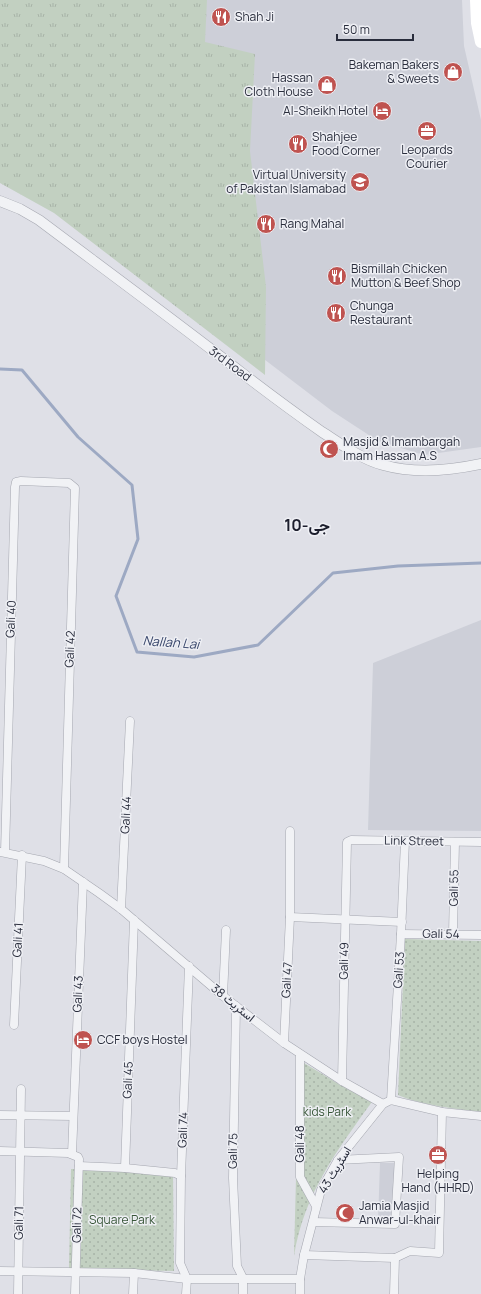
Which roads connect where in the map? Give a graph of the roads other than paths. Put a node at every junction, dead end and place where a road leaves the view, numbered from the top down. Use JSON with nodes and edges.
{"nodes":[{"id":1,"x":476,"y":0,"type":"edge"},
{"id":2,"x":481,"y":42,"type":"edge"},
{"id":3,"x":0,"y":201,"type":"edge"},
{"id":4,"x":481,"y":464,"type":"edge"},
{"id":5,"x":16,"y":482,"type":"joint"},
{"id":6,"x":130,"y":721,"type":"dead end"},
{"id":7,"x":290,"y":830,"type":"dead end"},
{"id":8,"x":405,"y":841,"type":"junction"},
{"id":9,"x":347,"y":842,"type":"joint"},
{"id":10,"x":455,"y":842,"type":"junction"},
{"id":11,"x":481,"y":842,"type":"edge"},
{"id":12,"x":2,"y":852,"type":"edge"},
{"id":13,"x":22,"y":855,"type":"junction"},
{"id":14,"x":64,"y":870,"type":"junction"},
{"id":15,"x":83,"y":882,"type":"junction"},
{"id":16,"x":121,"y":909,"type":"junction"},
{"id":17,"x":290,"y":917,"type":"junction"},
{"id":18,"x":345,"y":919,"type":"junction"},
{"id":19,"x":134,"y":920,"type":"junction"},
{"id":20,"x":402,"y":922,"type":"junction"},
{"id":21,"x":226,"y":930,"type":"dead end"},
{"id":22,"x":402,"y":934,"type":"junction"},
{"id":23,"x":453,"y":934,"type":"junction"},
{"id":24,"x":481,"y":935,"type":"edge"},
{"id":25,"x":189,"y":966,"type":"junction"},
{"id":26,"x":223,"y":996,"type":"junction"},
{"id":27,"x":236,"y":1006,"type":"junction"},
{"id":28,"x":14,"y":1025,"type":"dead end"},
{"id":29,"x":284,"y":1044,"type":"junction"},
{"id":30,"x":300,"y":1055,"type":"junction"},
{"id":31,"x":342,"y":1081,"type":"junction"},
{"id":32,"x":22,"y":1089,"type":"dead end"},
{"id":33,"x":391,"y":1100,"type":"junction"},
{"id":34,"x":383,"y":1104,"type":"junction"},
{"id":35,"x":442,"y":1112,"type":"junction"},
{"id":36,"x":0,"y":1115,"type":"edge"},
{"id":37,"x":21,"y":1116,"type":"junction"},
{"id":38,"x":73,"y":1116,"type":"junction"},
{"id":39,"x":481,"y":1116,"type":"edge"},
{"id":40,"x":0,"y":1151,"type":"edge"},
{"id":41,"x":20,"y":1151,"type":"junction"},
{"id":42,"x":75,"y":1155,"type":"junction"},
{"id":43,"x":338,"y":1160,"type":"junction"},
{"id":44,"x":78,"y":1166,"type":"junction"},
{"id":45,"x":125,"y":1168,"type":"junction"},
{"id":46,"x":181,"y":1176,"type":"junction"},
{"id":47,"x":316,"y":1206,"type":"junction"},
{"id":48,"x":312,"y":1222,"type":"junction"},
{"id":49,"x":304,"y":1255,"type":"junction"},
{"id":50,"x":395,"y":1258,"type":"junction"},
{"id":51,"x":0,"y":1270,"type":"edge"},
{"id":52,"x":19,"y":1272,"type":"junction"},
{"id":53,"x":76,"y":1272,"type":"junction"},
{"id":54,"x":134,"y":1273,"type":"junction"},
{"id":55,"x":243,"y":1278,"type":"junction"},
{"id":56,"x":187,"y":1279,"type":"junction"},
{"id":57,"x":300,"y":1279,"type":"junction"},
{"id":58,"x":18,"y":1294,"type":"edge"},
{"id":59,"x":75,"y":1294,"type":"edge"},
{"id":60,"x":133,"y":1294,"type":"edge"},
{"id":61,"x":186,"y":1294,"type":"edge"},
{"id":62,"x":243,"y":1294,"type":"edge"},
{"id":63,"x":300,"y":1294,"type":"edge"},
{"id":64,"x":394,"y":1294,"type":"edge"}],
"edges":[{"from":1,"to":2,"type":"main road"},
{"from":3,"to":4,"type":"street","name":"3rd Road"},
{"from":5,"to":12,"type":"street","name":"Gali 40"},
{"from":5,"to":14,"type":"street","name":"Gali 42"},
{"from":6,"to":16,"type":"street","name":"Gali 44"},
{"from":7,"to":17,"type":"street","name":"Gali 47"},
{"from":8,"to":9,"type":"street","name":"Link Street"},
{"from":8,"to":10,"type":"street","name":"Link Street"},
{"from":8,"to":20,"type":"street","name":"Gali 53"},
{"from":9,"to":18,"type":"street","name":"Gali 49"},
{"from":10,"to":11,"type":"street","name":"Link Street"},
{"from":10,"to":23,"type":"street","name":"Gali 55"},
{"from":12,"to":13,"type":"street","name":"اسٹریٹ 38"},
{"from":13,"to":14,"type":"street","name":"اسٹریٹ 38"},
{"from":13,"to":28,"type":"street","name":"Gali 41"},
{"from":14,"to":15,"type":"street","name":"اسٹریٹ 38"},
{"from":15,"to":16,"type":"street","name":"اسٹریٹ 38"},
{"from":15,"to":38,"type":"street","name":"Gali 43"},
{"from":16,"to":19,"type":"street","name":"اسٹریٹ 38"},
{"from":17,"to":18,"type":"street"},
{"from":17,"to":29,"type":"street","name":"Gali 47"},
{"from":18,"to":20,"type":"street"},
{"from":18,"to":31,"type":"street","name":"Gali 49"},
{"from":19,"to":25,"type":"street","name":"اسٹریٹ 38"},
{"from":19,"to":45,"type":"street","name":"Gali 45"},
{"from":20,"to":22,"type":"street","name":"Gali 53"},
{"from":21,"to":26,"type":"street"},
{"from":22,"to":23,"type":"street","name":"Gali 54"},
{"from":22,"to":33,"type":"street","name":"Gali 53"},
{"from":23,"to":24,"type":"street","name":"Gali 54"},
{"from":25,"to":26,"type":"street","name":"اسٹریٹ 38"},
{"from":25,"to":46,"type":"street","name":"Gali 74"},
{"from":26,"to":27,"type":"street","name":"اسٹریٹ 38"},
{"from":27,"to":29,"type":"street","name":"اسٹریٹ 38"},
{"from":27,"to":55,"type":"street","name":"Gali 75"},
{"from":29,"to":30,"type":"street","name":"اسٹریٹ 38"},
{"from":30,"to":31,"type":"street","name":"اسٹریٹ 38"},
{"from":30,"to":47,"type":"street","name":"Gali 48"},
{"from":31,"to":34,"type":"street","name":"اسٹریٹ 38"},
{"from":32,"to":37,"type":"street","name":"Gali 71"},
{"from":33,"to":34,"type":"street"},
{"from":33,"to":35,"type":"street"},
{"from":34,"to":43,"type":"street","name":"اسٹریٹ 43"},
{"from":35,"to":39,"type":"street"},
{"from":35,"to":50,"type":"street"},
{"from":36,"to":37,"type":"street"},
{"from":37,"to":38,"type":"street"},
{"from":37,"to":41,"type":"street","name":"Gali 71"},
{"from":38,"to":42,"type":"street","name":"Gali 43"},
{"from":40,"to":41,"type":"street"},
{"from":41,"to":42,"type":"street"},
{"from":41,"to":52,"type":"street","name":"Gali 71"},
{"from":42,"to":44,"type":"street","name":"Gali 72"},
{"from":43,"to":47,"type":"street","name":"اسٹریٹ 43"},
{"from":43,"to":48,"type":"street"},
{"from":44,"to":45,"type":"street"},
{"from":44,"to":53,"type":"street","name":"Gali 72"},
{"from":45,"to":46,"type":"street"},
{"from":46,"to":56,"type":"street","name":"Gali 74"},
{"from":47,"to":48,"type":"street","name":"اسٹریٹ 43"},
{"from":48,"to":49,"type":"street","name":"اسٹریٹ 43"},
{"from":49,"to":50,"type":"street"},
{"from":49,"to":57,"type":"street","name":"اسٹریٹ 43"},
{"from":50,"to":64,"type":"street"},
{"from":51,"to":52,"type":"street"},
{"from":52,"to":53,"type":"street"},
{"from":52,"to":58,"type":"street","name":"Gali 71"},
{"from":53,"to":54,"type":"street"},
{"from":53,"to":59,"type":"street","name":"Gali 72"},
{"from":54,"to":56,"type":"street"},
{"from":54,"to":60,"type":"street"},
{"from":55,"to":56,"type":"street"},
{"from":55,"to":57,"type":"street"},
{"from":55,"to":62,"type":"street","name":"Gali 75"},
{"from":56,"to":61,"type":"street","name":"Gali 74"},
{"from":57,"to":63,"type":"street","name":"اسٹریٹ 43"}]}
